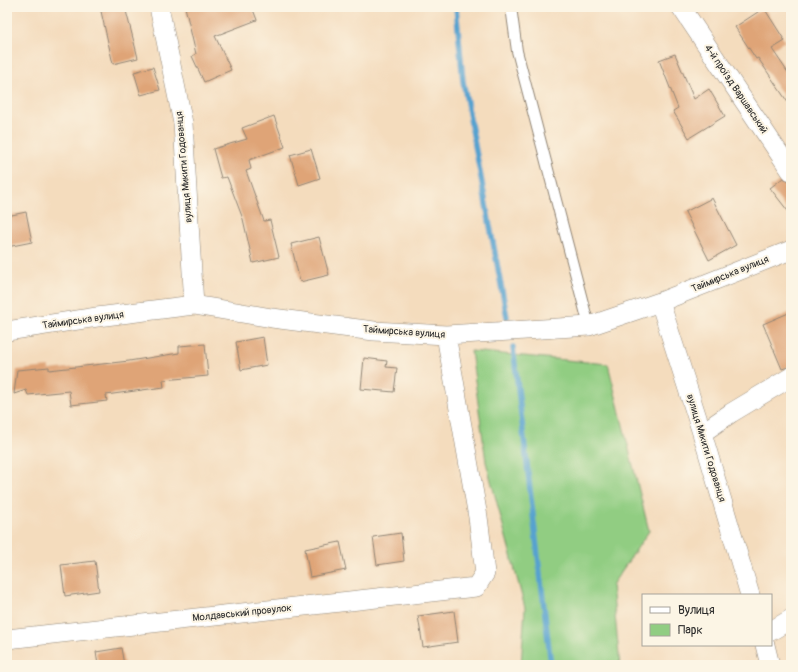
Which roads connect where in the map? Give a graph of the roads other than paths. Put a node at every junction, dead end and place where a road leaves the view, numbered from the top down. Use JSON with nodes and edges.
{"nodes":[{"id":1,"x":159,"y":7,"type":"edge"},
{"id":2,"x":511,"y":7,"type":"edge"},
{"id":3,"x":681,"y":7,"type":"edge"},
{"id":4,"x":791,"y":170,"type":"edge"},
{"id":5,"x":791,"y":250,"type":"edge"},
{"id":6,"x":660,"y":302,"type":"junction"},
{"id":7,"x":194,"y":305,"type":"junction"},
{"id":8,"x":590,"y":326,"type":"junction"},
{"id":9,"x":7,"y":331,"type":"edge"},
{"id":10,"x":446,"y":335,"type":"junction"},
{"id":11,"x":791,"y":377,"type":"edge"},
{"id":12,"x":702,"y":433,"type":"junction"},
{"id":13,"x":750,"y":594,"type":"edge"},
{"id":14,"x":791,"y":619,"type":"edge"},
{"id":15,"x":772,"y":630,"type":"edge"},
{"id":16,"x":7,"y":639,"type":"edge"},
{"id":17,"x":765,"y":646,"type":"edge"},
{"id":18,"x":770,"y":665,"type":"edge"}],
"edges":[{"from":1,"to":7,"type":"street","name":"вулиця Микити Годованця"},
{"from":2,"to":8,"type":"lane"},
{"from":3,"to":4,"type":"street","name":"4-й проїзд Варшавський"},
{"from":5,"to":6,"type":"street","name":"Таймирська вулиця"},
{"from":6,"to":8,"type":"street","name":"Таймирська вулиця"},
{"from":6,"to":12,"type":"street","name":"вулиця Микити Годованця"},
{"from":7,"to":9,"type":"street","name":"Таймирська вулиця"},
{"from":7,"to":10,"type":"street","name":"Таймирська вулиця"},
{"from":8,"to":10,"type":"street","name":"Таймирська вулиця"},
{"from":10,"to":16,"type":"street","name":"Молдавський провулок"},
{"from":11,"to":12,"type":"street"},
{"from":12,"to":13,"type":"street","name":"вулиця Микити Годованця"},
{"from":14,"to":15,"type":"street"},
{"from":17,"to":18,"type":"street"}]}
